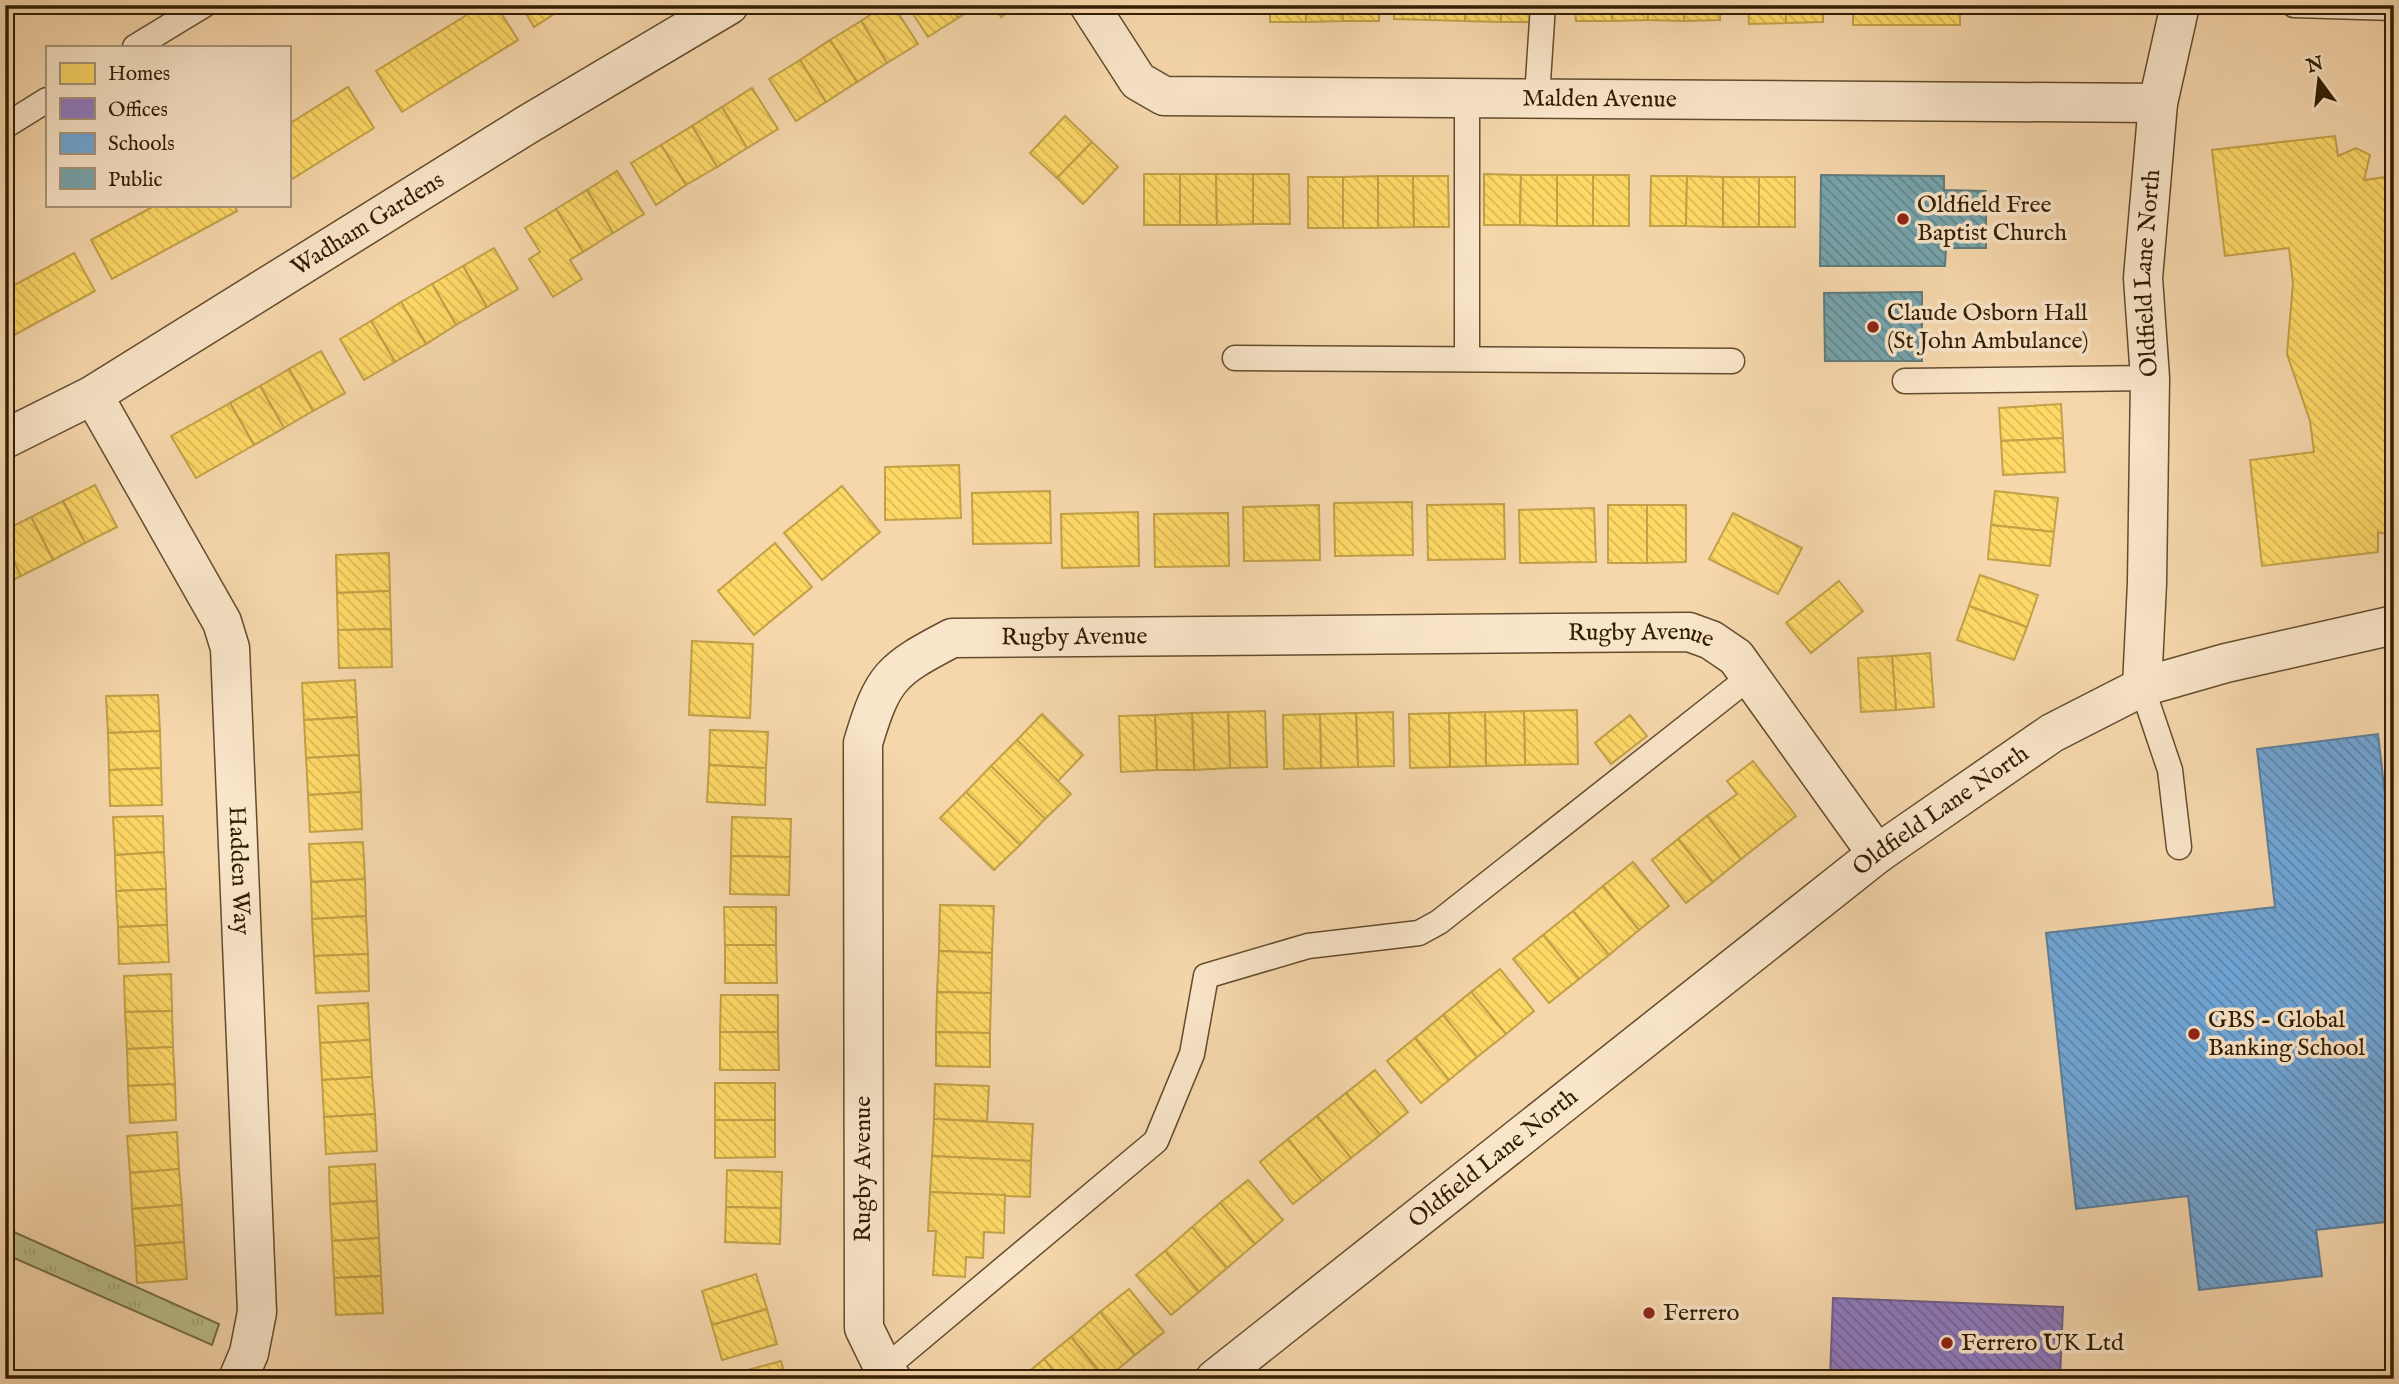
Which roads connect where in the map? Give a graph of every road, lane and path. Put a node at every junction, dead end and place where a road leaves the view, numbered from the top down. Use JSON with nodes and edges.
{"nodes":[{"id":1,"x":204,"y":5,"type":"edge"},
{"id":2,"x":729,"y":5,"type":"edge"},
{"id":3,"x":1089,"y":5,"type":"edge"},
{"id":4,"x":1543,"y":5,"type":"edge"},
{"id":5,"x":2180,"y":5,"type":"edge"},
{"id":6,"x":2294,"y":5,"type":"edge"},
{"id":7,"x":2394,"y":8,"type":"edge"},
{"id":8,"x":137,"y":46,"type":"edge"},
{"id":9,"x":1537,"y":97,"type":"junction"},
{"id":10,"x":1468,"y":99,"type":"junction"},
{"id":11,"x":46,"y":101,"type":"edge"},
{"id":12,"x":2158,"y":103,"type":"junction"},
{"id":13,"x":5,"y":126,"type":"edge"},
{"id":14,"x":1467,"y":357,"type":"junction"},
{"id":15,"x":1235,"y":358,"type":"dead end"},
{"id":16,"x":1732,"y":361,"type":"dead end"},
{"id":17,"x":2150,"y":378,"type":"junction"},
{"id":18,"x":1905,"y":381,"type":"dead end"},
{"id":19,"x":93,"y":395,"type":"junction"},
{"id":20,"x":5,"y":439,"type":"edge"},
{"id":21,"x":2394,"y":625,"type":"edge"},
{"id":22,"x":1751,"y":676,"type":"junction"},
{"id":23,"x":2142,"y":687,"type":"junction"},
{"id":24,"x":2179,"y":847,"type":"dead end"},
{"id":25,"x":1877,"y":854,"type":"junction"},
{"id":26,"x":888,"y":1374,"type":"edge"},
{"id":27,"x":239,"y":1379,"type":"edge"},
{"id":28,"x":1215,"y":1379,"type":"edge"}],
"edges":[{"from":1,"to":8,"type":"lane"},
{"from":2,"to":19,"type":"street","name":"Wadham Gardens"},
{"from":3,"to":10,"type":"street","name":"Malden Avenue"},
{"from":4,"to":9,"type":"lane"},
{"from":5,"to":12,"type":"street","name":"Oldfield Lane North"},
{"from":6,"to":7,"type":"lane"},
{"from":9,"to":10,"type":"street","name":"Malden Avenue"},
{"from":9,"to":12,"type":"street","name":"Malden Avenue"},
{"from":10,"to":14,"type":"lane"},
{"from":11,"to":13,"type":"lane"},
{"from":12,"to":17,"type":"street","name":"Oldfield Lane North"},
{"from":14,"to":15,"type":"lane"},
{"from":14,"to":16,"type":"lane"},
{"from":17,"to":18,"type":"lane"},
{"from":17,"to":23,"type":"street","name":"Oldfield Lane North"},
{"from":19,"to":20,"type":"street","name":"Wadham Gardens"},
{"from":19,"to":27,"type":"street","name":"Hadden Way"},
{"from":21,"to":23,"type":"street"},
{"from":22,"to":25,"type":"street","name":"Rugby Avenue"},
{"from":22,"to":26,"type":"lane"},
{"from":22,"to":26,"type":"street","name":"Rugby Avenue"},
{"from":23,"to":24,"type":"lane"},
{"from":23,"to":25,"type":"street","name":"Oldfield Lane North"},
{"from":25,"to":28,"type":"street","name":"Oldfield Lane North"}]}
